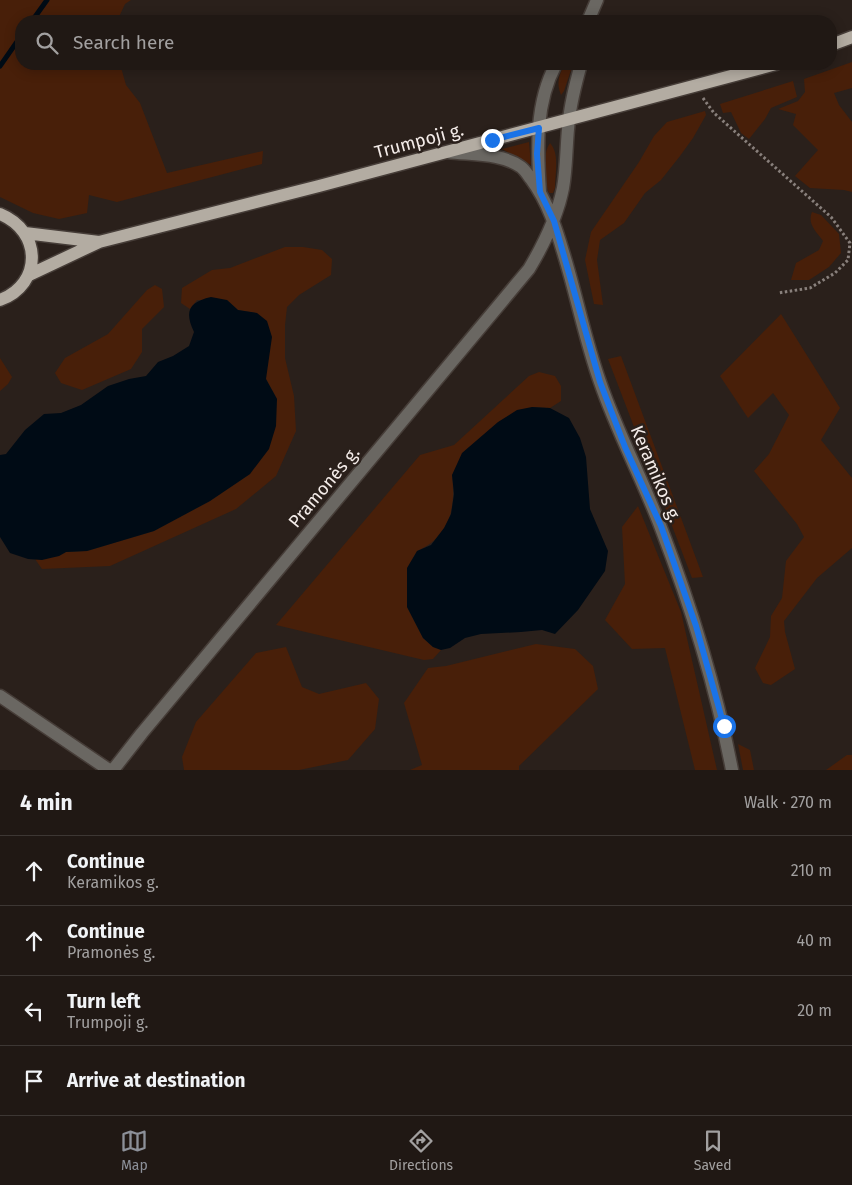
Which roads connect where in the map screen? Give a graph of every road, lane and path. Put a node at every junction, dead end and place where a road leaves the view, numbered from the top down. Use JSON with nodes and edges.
{"nodes":[{"id":1,"x":597,"y":0,"type":"edge"},
{"id":2,"x":591,"y":15,"type":"edge"},
{"id":3,"x":852,"y":37,"type":"edge"},
{"id":4,"x":837,"y":42,"type":"edge"},
{"id":5,"x":552,"y":70,"type":"edge"},
{"id":6,"x":580,"y":70,"type":"edge"},
{"id":7,"x":754,"y":70,"type":"edge"},
{"id":8,"x":694,"y":86,"type":"junction"},
{"id":9,"x":569,"y":120,"type":"junction"},
{"id":10,"x":539,"y":128,"type":"junction"},
{"id":11,"x":446,"y":152,"type":"junction"},
{"id":12,"x":540,"y":192,"type":"junction"},
{"id":13,"x":0,"y":214,"type":"edge"},
{"id":14,"x":554,"y":221,"type":"junction"},
{"id":15,"x":26,"y":233,"type":"junction"},
{"id":16,"x":100,"y":242,"type":"junction"},
{"id":17,"x":851,"y":244,"type":"edge"},
{"id":18,"x":29,"y":275,"type":"junction"},
{"id":19,"x":778,"y":293,"type":"dead end"},
{"id":20,"x":0,"y":300,"type":"edge"},
{"id":21,"x":0,"y":696,"type":"edge"},
{"id":22,"x":109,"y":770,"type":"edge"},
{"id":23,"x":113,"y":770,"type":"edge"},
{"id":24,"x":732,"y":770,"type":"edge"}],
"edges":[{"from":1,"to":2,"type":"street"},
{"from":3,"to":4,"type":"main road"},
{"from":5,"to":10,"type":"street"},
{"from":6,"to":9,"type":"street","name":"Pramonės g."},
{"from":7,"to":8,"type":"main road","name":"Trumpoji g."},
{"from":8,"to":9,"type":"main road","name":"Trumpoji g."},
{"from":8,"to":17,"type":"path"},
{"from":9,"to":10,"type":"main road","name":"Trumpoji g."},
{"from":9,"to":14,"type":"street","name":"Pramonės g."},
{"from":10,"to":11,"type":"main road","name":"Trumpoji g."},
{"from":10,"to":12,"type":"street"},
{"from":11,"to":12,"type":"street"},
{"from":11,"to":16,"type":"main road","name":"Trumpoji g."},
{"from":12,"to":14,"type":"street"},
{"from":13,"to":15,"type":"main road"},
{"from":14,"to":23,"type":"street","name":"Pramonės g."},
{"from":14,"to":24,"type":"street","name":"Keramikos g."},
{"from":15,"to":16,"type":"main road","name":"Trumpoji g."},
{"from":15,"to":18,"type":"main road"},
{"from":16,"to":18,"type":"main road","name":"Trumpoji g."},
{"from":17,"to":19,"type":"path"},
{"from":18,"to":20,"type":"main road"},
{"from":21,"to":22,"type":"street"}]}
